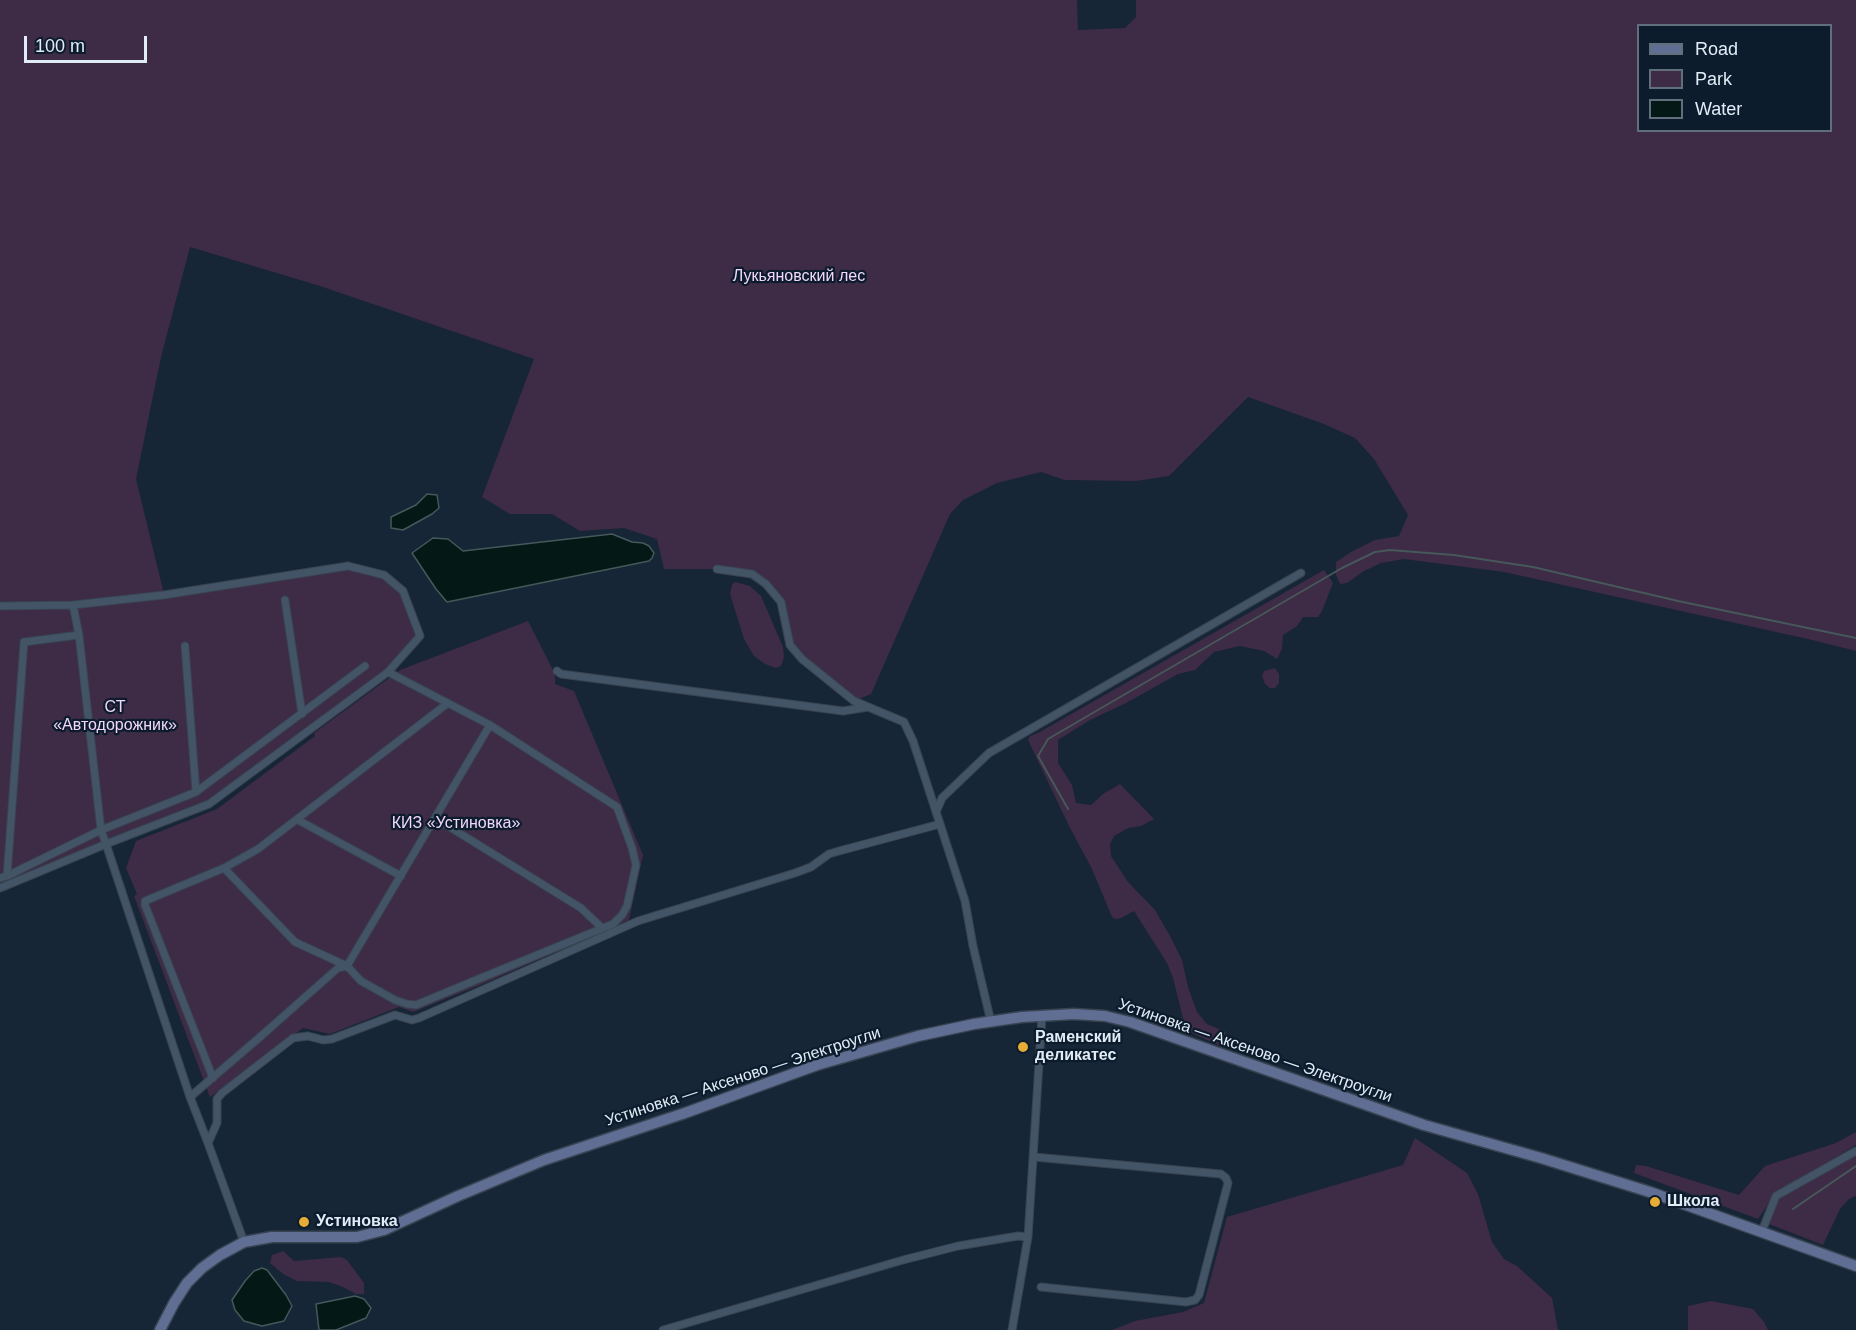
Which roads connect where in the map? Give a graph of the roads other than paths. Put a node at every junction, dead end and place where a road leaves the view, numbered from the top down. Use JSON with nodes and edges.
{"nodes":[{"id":1,"x":717,"y":569,"type":"dead end"},
{"id":2,"x":1300,"y":573,"type":"dead end"},
{"id":3,"x":285,"y":600,"type":"dead end"},
{"id":4,"x":73,"y":605,"type":"junction"},
{"id":5,"x":0,"y":606,"type":"edge"},
{"id":6,"x":79,"y":635,"type":"junction"},
{"id":7,"x":185,"y":646,"type":"dead end"},
{"id":8,"x":365,"y":666,"type":"dead end"},
{"id":9,"x":556,"y":671,"type":"dead end"},
{"id":10,"x":388,"y":672,"type":"junction"},
{"id":11,"x":448,"y":703,"type":"junction"},
{"id":12,"x":868,"y":707,"type":"junction"},
{"id":13,"x":303,"y":714,"type":"junction"},
{"id":14,"x":490,"y":726,"type":"junction"},
{"id":15,"x":196,"y":792,"type":"junction"},
{"id":16,"x":936,"y":812,"type":"junction"},
{"id":17,"x":435,"y":818,"type":"junction"},
{"id":18,"x":298,"y":820,"type":"junction"},
{"id":19,"x":940,"y":824,"type":"junction"},
{"id":20,"x":101,"y":830,"type":"junction"},
{"id":21,"x":106,"y":844,"type":"junction"},
{"id":22,"x":224,"y":868,"type":"junction"},
{"id":23,"x":401,"y":876,"type":"junction"},
{"id":24,"x":4,"y":877,"type":"edge"},
{"id":25,"x":0,"y":888,"type":"edge"},
{"id":26,"x":602,"y":928,"type":"junction"},
{"id":27,"x":347,"y":966,"type":"junction"},
{"id":28,"x":1042,"y":1016,"type":"junction"},
{"id":29,"x":991,"y":1022,"type":"junction"},
{"id":30,"x":213,"y":1078,"type":"junction"},
{"id":31,"x":190,"y":1097,"type":"junction"},
{"id":32,"x":208,"y":1143,"type":"junction"},
{"id":33,"x":1856,"y":1151,"type":"edge"},
{"id":34,"x":1034,"y":1157,"type":"junction"},
{"id":35,"x":1762,"y":1231,"type":"junction"},
{"id":36,"x":1028,"y":1237,"type":"junction"},
{"id":37,"x":244,"y":1242,"type":"junction"},
{"id":38,"x":1856,"y":1266,"type":"edge"},
{"id":39,"x":1041,"y":1287,"type":"dead end"},
{"id":40,"x":160,"y":1330,"type":"edge"},
{"id":41,"x":663,"y":1330,"type":"edge"},
{"id":42,"x":1012,"y":1330,"type":"edge"}],
"edges":[{"from":1,"to":12,"type":"street"},
{"from":2,"to":16,"type":"street"},
{"from":3,"to":13,"type":"street"},
{"from":4,"to":5,"type":"street"},
{"from":4,"to":6,"type":"street"},
{"from":4,"to":10,"type":"street"},
{"from":6,"to":20,"type":"street"},
{"from":6,"to":24,"type":"street"},
{"from":7,"to":15,"type":"street"},
{"from":8,"to":13,"type":"street"},
{"from":9,"to":12,"type":"street"},
{"from":10,"to":11,"type":"street"},
{"from":10,"to":21,"type":"street"},
{"from":11,"to":14,"type":"street"},
{"from":11,"to":18,"type":"street"},
{"from":12,"to":16,"type":"street"},
{"from":13,"to":15,"type":"street"},
{"from":14,"to":17,"type":"street"},
{"from":14,"to":26,"type":"street"},
{"from":15,"to":20,"type":"street"},
{"from":16,"to":19,"type":"street"},
{"from":17,"to":23,"type":"street"},
{"from":17,"to":26,"type":"street"},
{"from":18,"to":22,"type":"street"},
{"from":18,"to":23,"type":"street"},
{"from":19,"to":29,"type":"street"},
{"from":19,"to":32,"type":"street"},
{"from":20,"to":21,"type":"street"},
{"from":20,"to":24,"type":"street"},
{"from":21,"to":25,"type":"street"},
{"from":21,"to":31,"type":"street"},
{"from":22,"to":27,"type":"street"},
{"from":22,"to":30,"type":"street"},
{"from":23,"to":27,"type":"street"},
{"from":26,"to":27,"type":"street"},
{"from":27,"to":30,"type":"street"},
{"from":28,"to":29,"type":"main road","name":"Устиновка — Аксеново — Электроугли"},
{"from":28,"to":34,"type":"street"},
{"from":28,"to":35,"type":"main road","name":"Устиновка — Аксеново — Электроугли"},
{"from":29,"to":37,"type":"main road","name":"Устиновка — Аксеново — Электроугли"},
{"from":30,"to":31,"type":"street"},
{"from":31,"to":32,"type":"street"},
{"from":32,"to":37,"type":"street"},
{"from":33,"to":35,"type":"street"},
{"from":34,"to":36,"type":"street"},
{"from":34,"to":39,"type":"street"},
{"from":35,"to":38,"type":"main road","name":"Устиновка — Аксеново — Электроугли"},
{"from":36,"to":41,"type":"street"},
{"from":36,"to":42,"type":"street"},
{"from":37,"to":40,"type":"main road","name":"Устиновка — Аксеново — Электроугли"}]}
